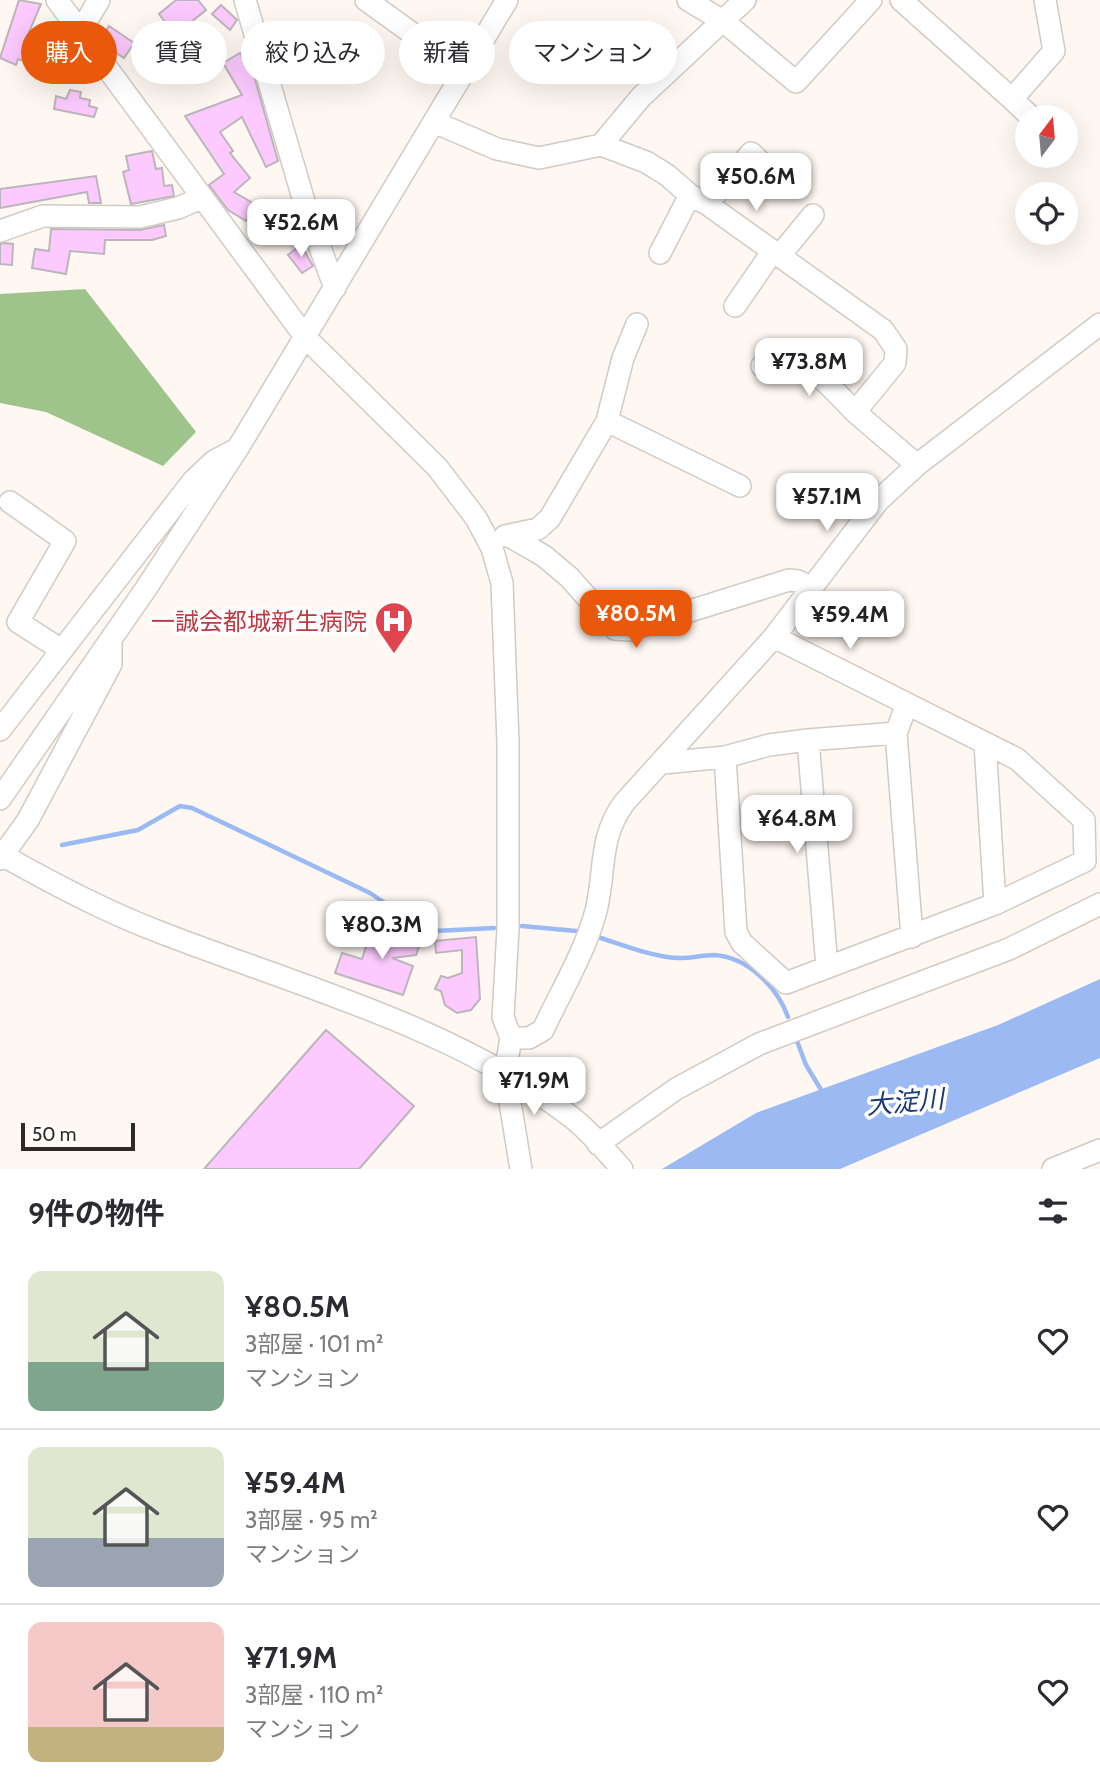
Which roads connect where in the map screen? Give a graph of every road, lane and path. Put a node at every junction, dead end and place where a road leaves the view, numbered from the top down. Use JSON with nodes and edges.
{"nodes":[{"id":1,"x":57,"y":0,"type":"edge"},
{"id":2,"x":99,"y":0,"type":"edge"},
{"id":3,"x":245,"y":0,"type":"edge"},
{"id":4,"x":366,"y":0,"type":"edge"},
{"id":5,"x":507,"y":0,"type":"edge"},
{"id":6,"x":688,"y":0,"type":"edge"},
{"id":7,"x":745,"y":0,"type":"edge"},
{"id":8,"x":871,"y":0,"type":"edge"},
{"id":9,"x":901,"y":0,"type":"edge"},
{"id":10,"x":1045,"y":0,"type":"edge"},
{"id":11,"x":72,"y":21,"type":"edge"},
{"id":12,"x":87,"y":21,"type":"edge"},
{"id":13,"x":494,"y":21,"type":"edge"},
{"id":14,"x":723,"y":21,"type":"junction"},
{"id":15,"x":399,"y":24,"type":"edge"},
{"id":16,"x":117,"y":83,"type":"edge"},
{"id":17,"x":456,"y":84,"type":"edge"},
{"id":18,"x":1012,"y":99,"type":"junction"},
{"id":19,"x":1018,"y":105,"type":"edge"},
{"id":20,"x":434,"y":122,"type":"junction"},
{"id":21,"x":601,"y":145,"type":"junction"},
{"id":22,"x":769,"y":170,"type":"dead end"},
{"id":23,"x":201,"y":198,"type":"junction"},
{"id":24,"x":699,"y":200,"type":"junction"},
{"id":25,"x":813,"y":215,"type":"dead end"},
{"id":26,"x":0,"y":231,"type":"edge"},
{"id":27,"x":660,"y":253,"type":"dead end"},
{"id":28,"x":777,"y":253,"type":"junction"},
{"id":29,"x":335,"y":288,"type":"junction"},
{"id":30,"x":735,"y":306,"type":"dead end"},
{"id":31,"x":637,"y":324,"type":"dead end"},
{"id":32,"x":1100,"y":324,"type":"edge"},
{"id":33,"x":306,"y":338,"type":"junction"},
{"id":34,"x":762,"y":366,"type":"dead end"},
{"id":35,"x":855,"y":412,"type":"junction"},
{"id":36,"x":607,"y":421,"type":"junction"},
{"id":37,"x":238,"y":448,"type":"junction"},
{"id":38,"x":918,"y":465,"type":"junction"},
{"id":39,"x":740,"y":486,"type":"dead end"},
{"id":40,"x":10,"y":502,"type":"dead end"},
{"id":41,"x":485,"y":535,"type":"junction"},
{"id":42,"x":511,"y":537,"type":"junction"},
{"id":43,"x":811,"y":588,"type":"junction"},
{"id":44,"x":774,"y":636,"type":"junction"},
{"id":45,"x":111,"y":639,"type":"junction"},
{"id":46,"x":60,"y":649,"type":"junction"},
{"id":47,"x":907,"y":704,"type":"junction"},
{"id":48,"x":0,"y":730,"type":"edge"},
{"id":49,"x":896,"y":733,"type":"junction"},
{"id":50,"x":808,"y":740,"type":"junction"},
{"id":51,"x":985,"y":743,"type":"junction"},
{"id":52,"x":725,"y":757,"type":"junction"},
{"id":53,"x":663,"y":763,"type":"junction"},
{"id":54,"x":0,"y":799,"type":"edge"},
{"id":55,"x":1,"y":857,"type":"edge"},
{"id":56,"x":995,"y":904,"type":"junction"},
{"id":57,"x":1100,"y":904,"type":"edge"},
{"id":58,"x":912,"y":937,"type":"junction"},
{"id":59,"x":827,"y":967,"type":"junction"},
{"id":60,"x":511,"y":1038,"type":"junction"},
{"id":61,"x":505,"y":1072,"type":"junction"},
{"id":62,"x":602,"y":1148,"type":"junction"},
{"id":63,"x":1100,"y":1150,"type":"edge"},
{"id":64,"x":521,"y":1169,"type":"edge"},
{"id":65,"x":622,"y":1169,"type":"edge"},
{"id":66,"x":1053,"y":1169,"type":"edge"}],
"edges":[{"from":1,"to":11,"type":"street"},
{"from":2,"to":12,"type":"street"},
{"from":3,"to":29,"type":"street"},
{"from":4,"to":15,"type":"street"},
{"from":5,"to":13,"type":"street"},
{"from":6,"to":14,"type":"street"},
{"from":7,"to":14,"type":"street"},
{"from":8,"to":14,"type":"street"},
{"from":9,"to":18,"type":"street"},
{"from":10,"to":18,"type":"street"},
{"from":14,"to":21,"type":"street"},
{"from":16,"to":23,"type":"street"},
{"from":17,"to":20,"type":"street"},
{"from":18,"to":19,"type":"street"},
{"from":20,"to":21,"type":"street"},
{"from":20,"to":29,"type":"street"},
{"from":21,"to":24,"type":"street"},
{"from":22,"to":24,"type":"street"},
{"from":23,"to":26,"type":"street"},
{"from":23,"to":33,"type":"street"},
{"from":24,"to":27,"type":"street"},
{"from":24,"to":28,"type":"street"},
{"from":25,"to":28,"type":"street"},
{"from":28,"to":30,"type":"street"},
{"from":28,"to":35,"type":"street"},
{"from":29,"to":33,"type":"street"},
{"from":31,"to":36,"type":"street"},
{"from":32,"to":38,"type":"street"},
{"from":33,"to":37,"type":"street"},
{"from":33,"to":41,"type":"street"},
{"from":34,"to":35,"type":"street"},
{"from":35,"to":38,"type":"street"},
{"from":36,"to":39,"type":"street"},
{"from":36,"to":42,"type":"street"},
{"from":37,"to":45,"type":"street"},
{"from":37,"to":46,"type":"street"},
{"from":38,"to":43,"type":"street"},
{"from":40,"to":46,"type":"street"},
{"from":41,"to":42,"type":"street"},
{"from":41,"to":60,"type":"street"},
{"from":42,"to":43,"type":"street"},
{"from":43,"to":44,"type":"street"},
{"from":44,"to":47,"type":"street"},
{"from":44,"to":53,"type":"street"},
{"from":45,"to":54,"type":"street"},
{"from":45,"to":55,"type":"street"},
{"from":46,"to":48,"type":"street"},
{"from":47,"to":49,"type":"street"},
{"from":47,"to":51,"type":"street"},
{"from":49,"to":50,"type":"street"},
{"from":49,"to":58,"type":"street"},
{"from":50,"to":52,"type":"street"},
{"from":50,"to":59,"type":"street"},
{"from":51,"to":56,"type":"street"},
{"from":51,"to":56,"type":"street"},
{"from":52,"to":53,"type":"street"},
{"from":52,"to":59,"type":"street"},
{"from":53,"to":60,"type":"street"},
{"from":55,"to":61,"type":"street"},
{"from":56,"to":58,"type":"street"},
{"from":57,"to":62,"type":"street"},
{"from":58,"to":59,"type":"street"},
{"from":60,"to":61,"type":"street"},
{"from":61,"to":62,"type":"street"},
{"from":61,"to":64,"type":"street"},
{"from":62,"to":65,"type":"street"},
{"from":63,"to":66,"type":"street"}]}
